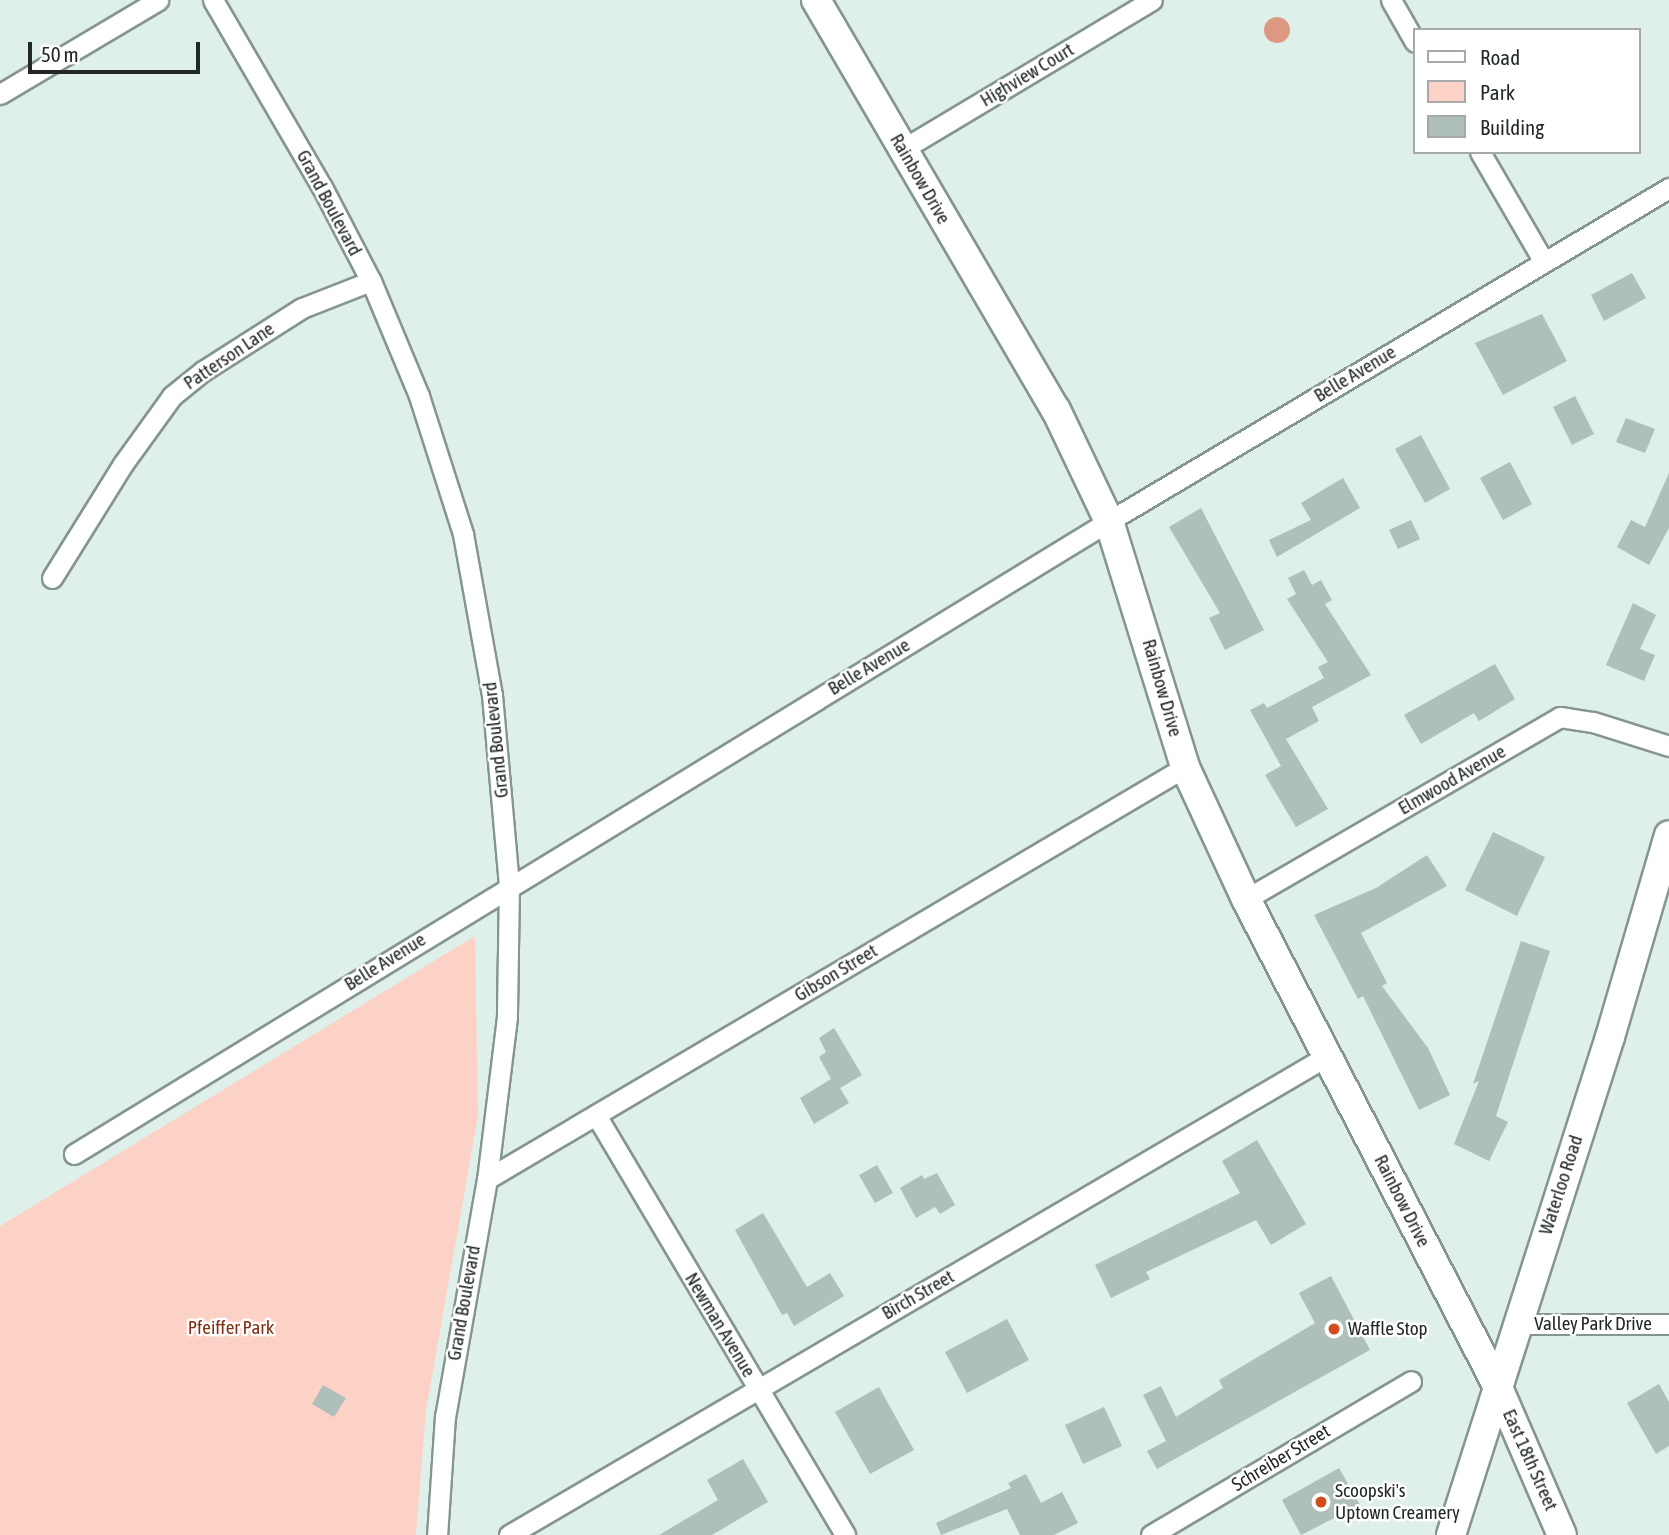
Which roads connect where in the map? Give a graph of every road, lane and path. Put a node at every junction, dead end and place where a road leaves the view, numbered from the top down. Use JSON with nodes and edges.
{"nodes":[{"id":1,"x":158,"y":0,"type":"edge"},
{"id":2,"x":213,"y":0,"type":"edge"},
{"id":3,"x":816,"y":0,"type":"edge"},
{"id":4,"x":1152,"y":0,"type":"edge"},
{"id":5,"x":1391,"y":0,"type":"edge"},
{"id":6,"x":1414,"y":40,"type":"edge"},
{"id":7,"x":0,"y":94,"type":"edge"},
{"id":8,"x":903,"y":149,"type":"junction"},
{"id":9,"x":1481,"y":154,"type":"edge"},
{"id":10,"x":1669,"y":188,"type":"edge"},
{"id":11,"x":1544,"y":262,"type":"junction"},
{"id":12,"x":371,"y":281,"type":"junction"},
{"id":13,"x":1109,"y":521,"type":"junction"},
{"id":14,"x":52,"y":578,"type":"dead end"},
{"id":15,"x":1669,"y":746,"type":"edge"},
{"id":16,"x":1185,"y":767,"type":"junction"},
{"id":17,"x":1669,"y":835,"type":"edge"},
{"id":18,"x":509,"y":885,"type":"junction"},
{"id":19,"x":1246,"y":899,"type":"junction"},
{"id":20,"x":1327,"y":1056,"type":"junction"},
{"id":21,"x":596,"y":1115,"type":"junction"},
{"id":22,"x":74,"y":1154,"type":"dead end"},
{"id":23,"x":487,"y":1179,"type":"junction"},
{"id":24,"x":1516,"y":1324,"type":"junction"},
{"id":25,"x":1669,"y":1324,"type":"edge"},
{"id":26,"x":1411,"y":1381,"type":"dead end"},
{"id":27,"x":1497,"y":1385,"type":"junction"},
{"id":28,"x":758,"y":1389,"type":"junction"},
{"id":29,"x":437,"y":1535,"type":"edge"},
{"id":30,"x":509,"y":1535,"type":"edge"},
{"id":31,"x":845,"y":1535,"type":"edge"},
{"id":32,"x":1151,"y":1535,"type":"edge"},
{"id":33,"x":1451,"y":1535,"type":"edge"},
{"id":34,"x":1562,"y":1535,"type":"edge"}],
"edges":[{"from":1,"to":7,"type":"street"},
{"from":2,"to":12,"type":"street","name":"Grand Boulevard"},
{"from":3,"to":8,"type":"main road","name":"Rainbow Drive"},
{"from":4,"to":8,"type":"street","name":"Highview Court"},
{"from":5,"to":6,"type":"street"},
{"from":8,"to":13,"type":"main road","name":"Rainbow Drive"},
{"from":9,"to":11,"type":"street"},
{"from":10,"to":11,"type":"street","name":"Belle Avenue"},
{"from":11,"to":13,"type":"street","name":"Belle Avenue"},
{"from":12,"to":14,"type":"street","name":"Patterson Lane"},
{"from":12,"to":18,"type":"street","name":"Grand Boulevard"},
{"from":13,"to":16,"type":"main road","name":"Rainbow Drive"},
{"from":13,"to":18,"type":"street","name":"Belle Avenue"},
{"from":15,"to":19,"type":"street","name":"Elmwood Avenue"},
{"from":16,"to":19,"type":"main road","name":"Rainbow Drive"},
{"from":16,"to":21,"type":"street","name":"Gibson Street"},
{"from":17,"to":24,"type":"main road","name":"Waterloo Road"},
{"from":18,"to":22,"type":"street","name":"Belle Avenue"},
{"from":18,"to":23,"type":"street","name":"Grand Boulevard"},
{"from":19,"to":20,"type":"main road","name":"Rainbow Drive"},
{"from":20,"to":27,"type":"main road","name":"Rainbow Drive"},
{"from":20,"to":28,"type":"street","name":"Birch Street"},
{"from":21,"to":23,"type":"street","name":"Gibson Street"},
{"from":21,"to":28,"type":"street","name":"Newman Avenue"},
{"from":23,"to":29,"type":"street","name":"Grand Boulevard"},
{"from":24,"to":25,"type":"street","name":"Valley Park Drive"},
{"from":24,"to":27,"type":"main road","name":"Waterloo Road"},
{"from":26,"to":32,"type":"street","name":"Schreiber Street"},
{"from":27,"to":33,"type":"main road","name":"Waterloo Road"},
{"from":27,"to":34,"type":"main road","name":"East 18th Street"},
{"from":28,"to":30,"type":"street","name":"Birch Street"},
{"from":28,"to":31,"type":"street","name":"Newman Avenue"}]}
